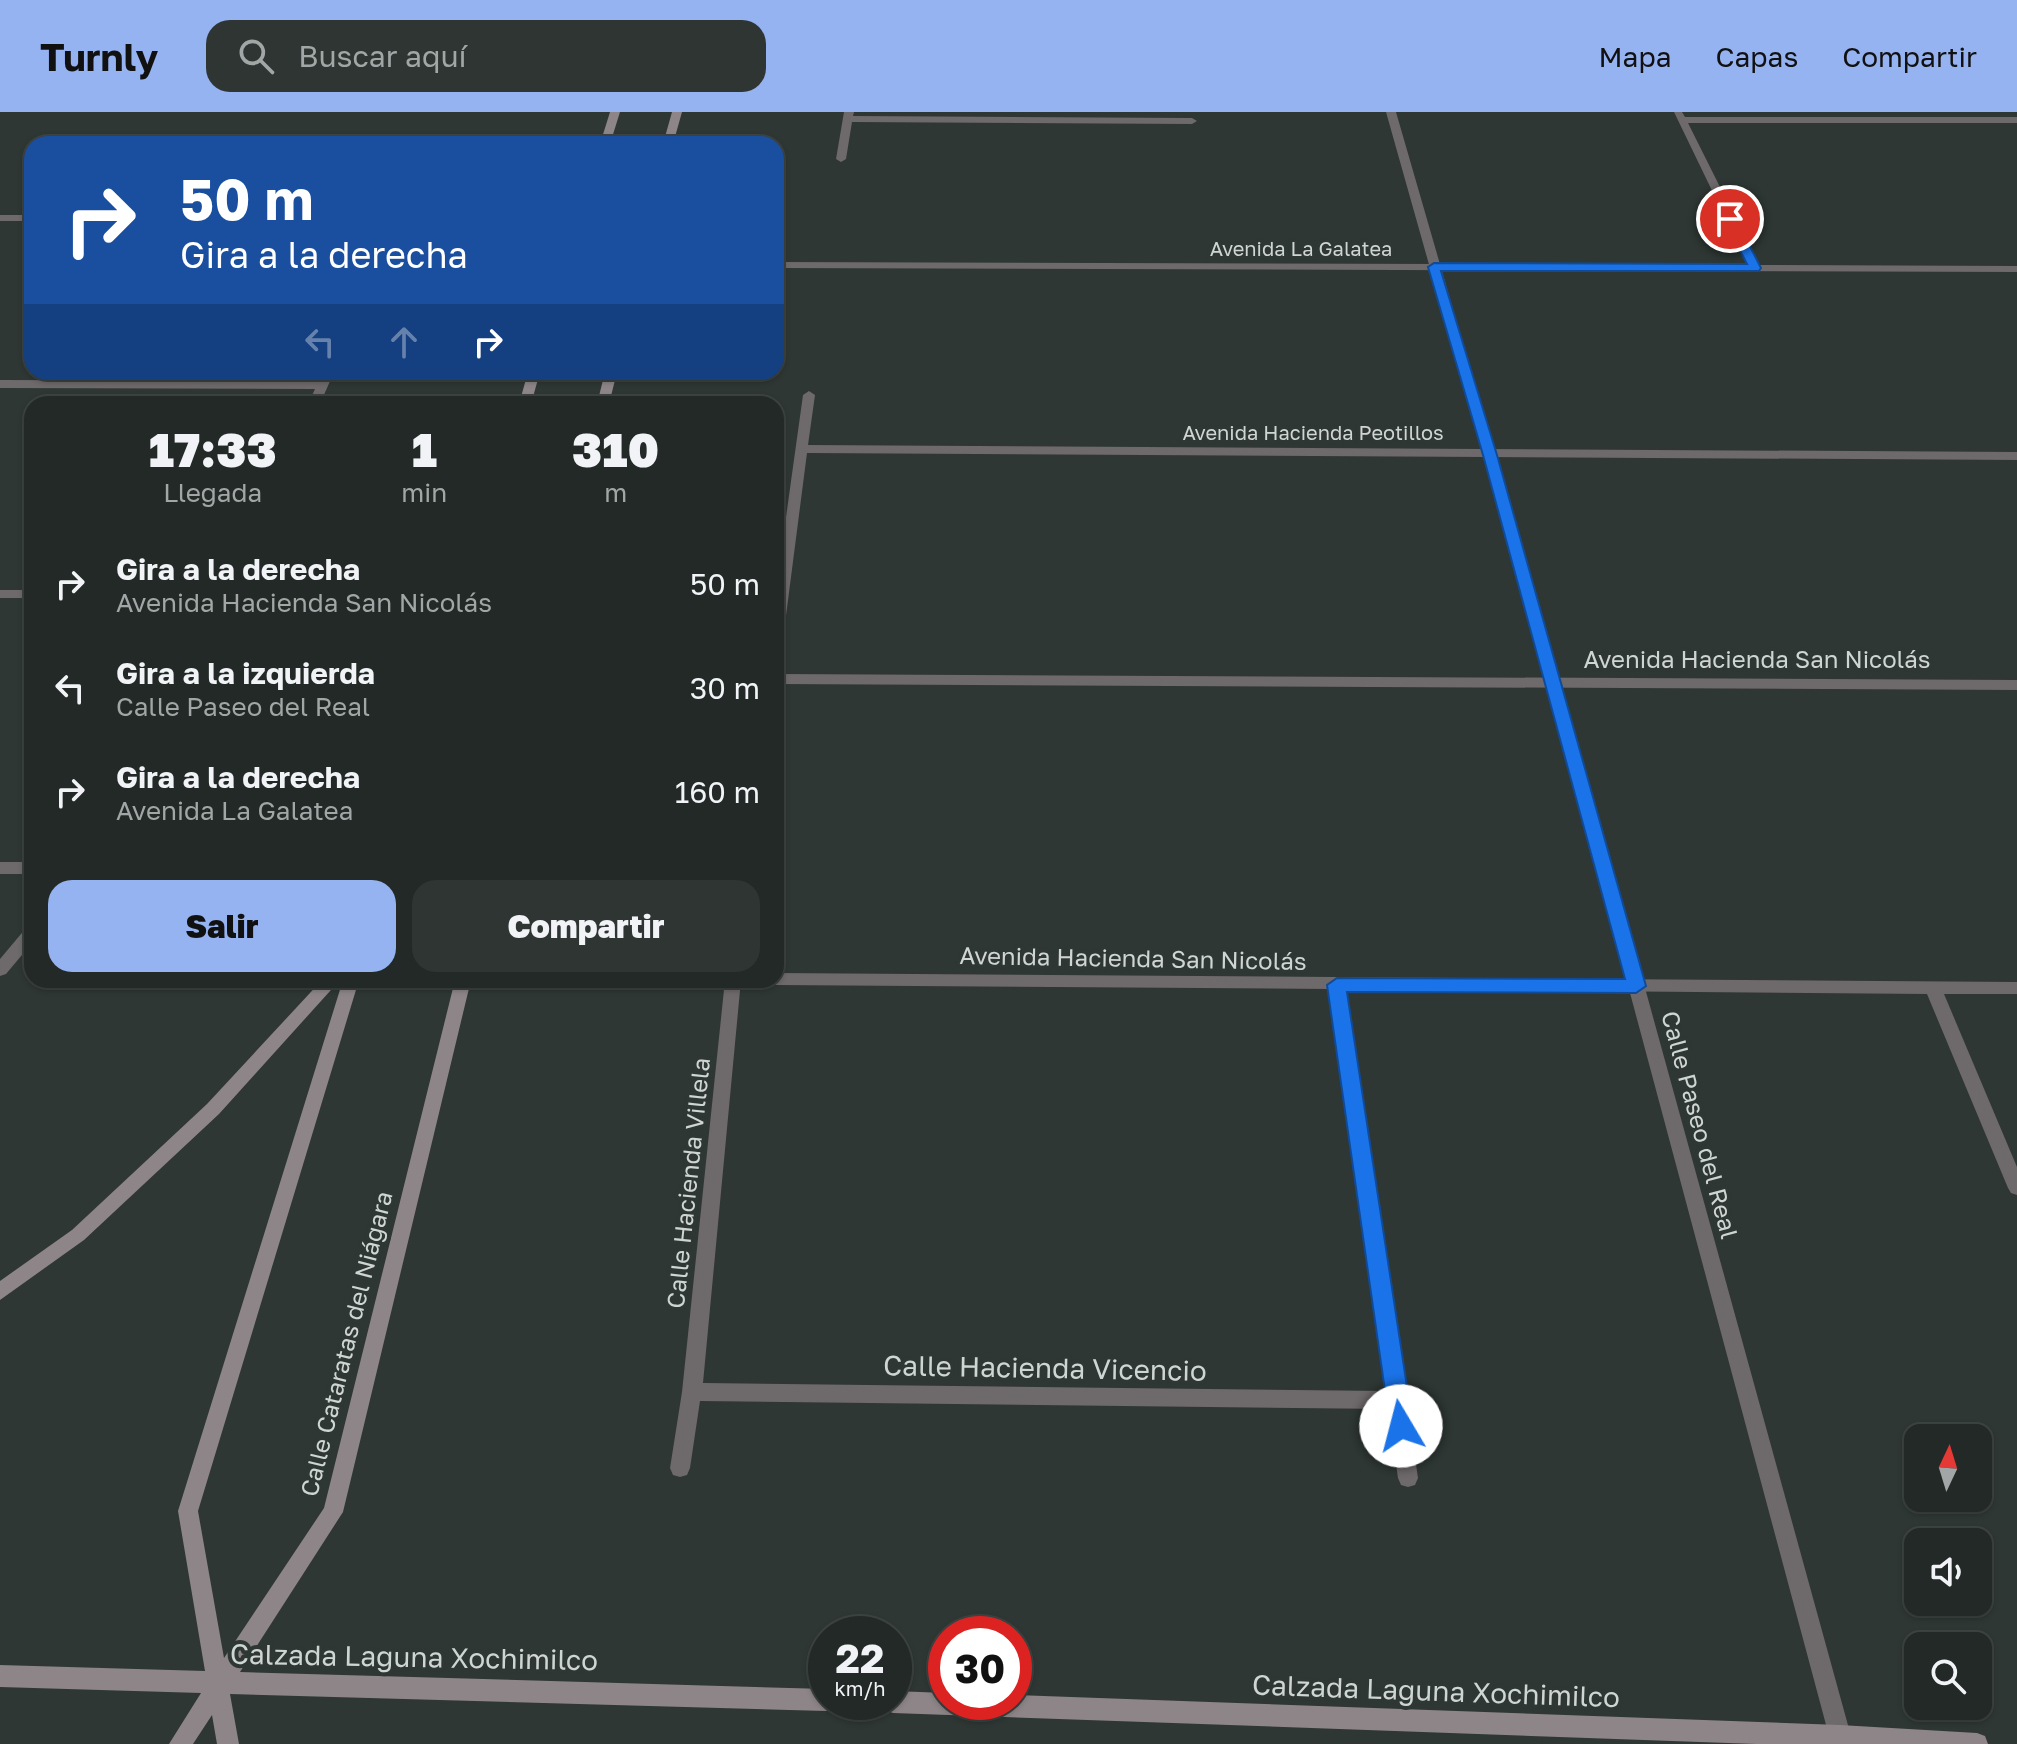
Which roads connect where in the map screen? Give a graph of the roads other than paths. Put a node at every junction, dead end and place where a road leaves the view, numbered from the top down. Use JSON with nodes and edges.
{"nodes":[{"id":1,"x":615,"y":112,"type":"edge"},
{"id":2,"x":677,"y":112,"type":"edge"},
{"id":3,"x":1391,"y":112,"type":"edge"},
{"id":4,"x":848,"y":116,"type":"edge"},
{"id":5,"x":1103,"y":116,"type":"edge"},
{"id":6,"x":1679,"y":116,"type":"edge"},
{"id":7,"x":2017,"y":120,"type":"edge"},
{"id":8,"x":1192,"y":121,"type":"dead end"},
{"id":9,"x":608,"y":136,"type":"edge"},
{"id":10,"x":670,"y":136,"type":"edge"},
{"id":11,"x":841,"y":159,"type":"dead end"},
{"id":12,"x":0,"y":218,"type":"edge"},
{"id":13,"x":24,"y":218,"type":"edge"},
{"id":14,"x":784,"y":265,"type":"edge"},
{"id":15,"x":1434,"y":267,"type":"junction"},
{"id":16,"x":1755,"y":268,"type":"junction"},
{"id":17,"x":2017,"y":269,"type":"edge"},
{"id":18,"x":324,"y":380,"type":"edge"},
{"id":19,"x":0,"y":384,"type":"edge"},
{"id":20,"x":322,"y":385,"type":"junction"},
{"id":21,"x":809,"y":395,"type":"dead end"},
{"id":22,"x":317,"y":396,"type":"edge"},
{"id":23,"x":801,"y":449,"type":"junction"},
{"id":24,"x":1490,"y":455,"type":"junction"},
{"id":25,"x":2017,"y":456,"type":"edge"},
{"id":26,"x":784,"y":578,"type":"edge"},
{"id":27,"x":0,"y":594,"type":"edge"},
{"id":28,"x":24,"y":594,"type":"edge"},
{"id":29,"x":784,"y":679,"type":"edge"},
{"id":30,"x":1554,"y":683,"type":"junction"},
{"id":31,"x":2017,"y":685,"type":"edge"},
{"id":32,"x":0,"y":868,"type":"edge"},
{"id":33,"x":24,"y":868,"type":"edge"},
{"id":34,"x":24,"y":942,"type":"edge"},
{"id":35,"x":0,"y":970,"type":"edge"},
{"id":36,"x":784,"y":979,"type":"edge"},
{"id":37,"x":1337,"y":985,"type":"junction"},
{"id":38,"x":1636,"y":986,"type":"junction"},
{"id":39,"x":325,"y":988,"type":"edge"},
{"id":40,"x":349,"y":988,"type":"edge"},
{"id":41,"x":461,"y":988,"type":"edge"},
{"id":42,"x":732,"y":988,"type":"edge"},
{"id":43,"x":1933,"y":988,"type":"junction"},
{"id":44,"x":2017,"y":988,"type":"edge"},
{"id":45,"x":2017,"y":1188,"type":"edge"},
{"id":46,"x":0,"y":1292,"type":"edge"},
{"id":47,"x":692,"y":1392,"type":"junction"},
{"id":48,"x":1398,"y":1400,"type":"junction"},
{"id":49,"x":680,"y":1468,"type":"dead end"},
{"id":50,"x":1408,"y":1478,"type":"dead end"},
{"id":51,"x":0,"y":1676,"type":"edge"},
{"id":52,"x":220,"y":1683,"type":"junction"},
{"id":53,"x":808,"y":1699,"type":"edge"},
{"id":54,"x":912,"y":1703,"type":"edge"},
{"id":55,"x":1840,"y":1736,"type":"junction"},
{"id":56,"x":180,"y":1744,"type":"edge"},
{"id":57,"x":228,"y":1744,"type":"edge"},
{"id":58,"x":1977,"y":1744,"type":"edge"}],
"edges":[{"from":1,"to":9,"type":"main road"},
{"from":2,"to":10,"type":"main road"},
{"from":3,"to":15,"type":"street","name":"Calle Paseo del Real"},
{"from":4,"to":5,"type":"street"},
{"from":4,"to":11,"type":"street"},
{"from":5,"to":8,"type":"street"},
{"from":6,"to":7,"type":"street"},
{"from":6,"to":16,"type":"street"},
{"from":12,"to":13,"type":"street"},
{"from":14,"to":15,"type":"street","name":"Avenida La Galatea"},
{"from":15,"to":16,"type":"street","name":"Avenida La Galatea"},
{"from":15,"to":24,"type":"street","name":"Calle Paseo del Real"},
{"from":16,"to":17,"type":"street","name":"Avenida La Galatea"},
{"from":18,"to":20,"type":"street"},
{"from":19,"to":20,"type":"street"},
{"from":20,"to":22,"type":"street"},
{"from":21,"to":23,"type":"street"},
{"from":23,"to":24,"type":"street","name":"Avenida Hacienda Peotillos"},
{"from":23,"to":26,"type":"street"},
{"from":24,"to":25,"type":"street","name":"Avenida Hacienda Peotillos"},
{"from":24,"to":30,"type":"street","name":"Calle Paseo del Real"},
{"from":27,"to":28,"type":"street"},
{"from":29,"to":30,"type":"street","name":"Avenida Hacienda San Nicolás"},
{"from":30,"to":31,"type":"street","name":"Avenida Hacienda San Nicolás"},
{"from":30,"to":38,"type":"street","name":"Calle Paseo del Real"},
{"from":32,"to":33,"type":"street"},
{"from":34,"to":35,"type":"street"},
{"from":36,"to":37,"type":"street","name":"Avenida Hacienda San Nicolás"},
{"from":37,"to":38,"type":"street","name":"Avenida Hacienda San Nicolás"},
{"from":37,"to":48,"type":"street"},
{"from":38,"to":43,"type":"street","name":"Avenida Hacienda San Nicolás"},
{"from":38,"to":55,"type":"street","name":"Calle Paseo del Real"},
{"from":39,"to":46,"type":"main road"},
{"from":40,"to":52,"type":"main road"},
{"from":41,"to":52,"type":"main road","name":"Calle Cataratas del Niágara"},
{"from":42,"to":47,"type":"street","name":"Calle Hacienda Villela"},
{"from":43,"to":44,"type":"street","name":"Avenida Hacienda San Nicolás"},
{"from":43,"to":45,"type":"street"},
{"from":47,"to":48,"type":"street","name":"Calle Hacienda Vicencio"},
{"from":47,"to":49,"type":"street","name":"Calle Hacienda Villela"},
{"from":48,"to":50,"type":"street"},
{"from":51,"to":52,"type":"main road","name":"Calzada Laguna Xochimilco"},
{"from":52,"to":53,"type":"main road","name":"Calzada Laguna Xochimilco"},
{"from":52,"to":56,"type":"main road","name":"Calle Cataratas del Niágara"},
{"from":52,"to":57,"type":"main road"},
{"from":54,"to":55,"type":"main road","name":"Calzada Laguna Xochimilco"},
{"from":55,"to":58,"type":"main road","name":"Calzada Laguna Xochimilco"}]}
